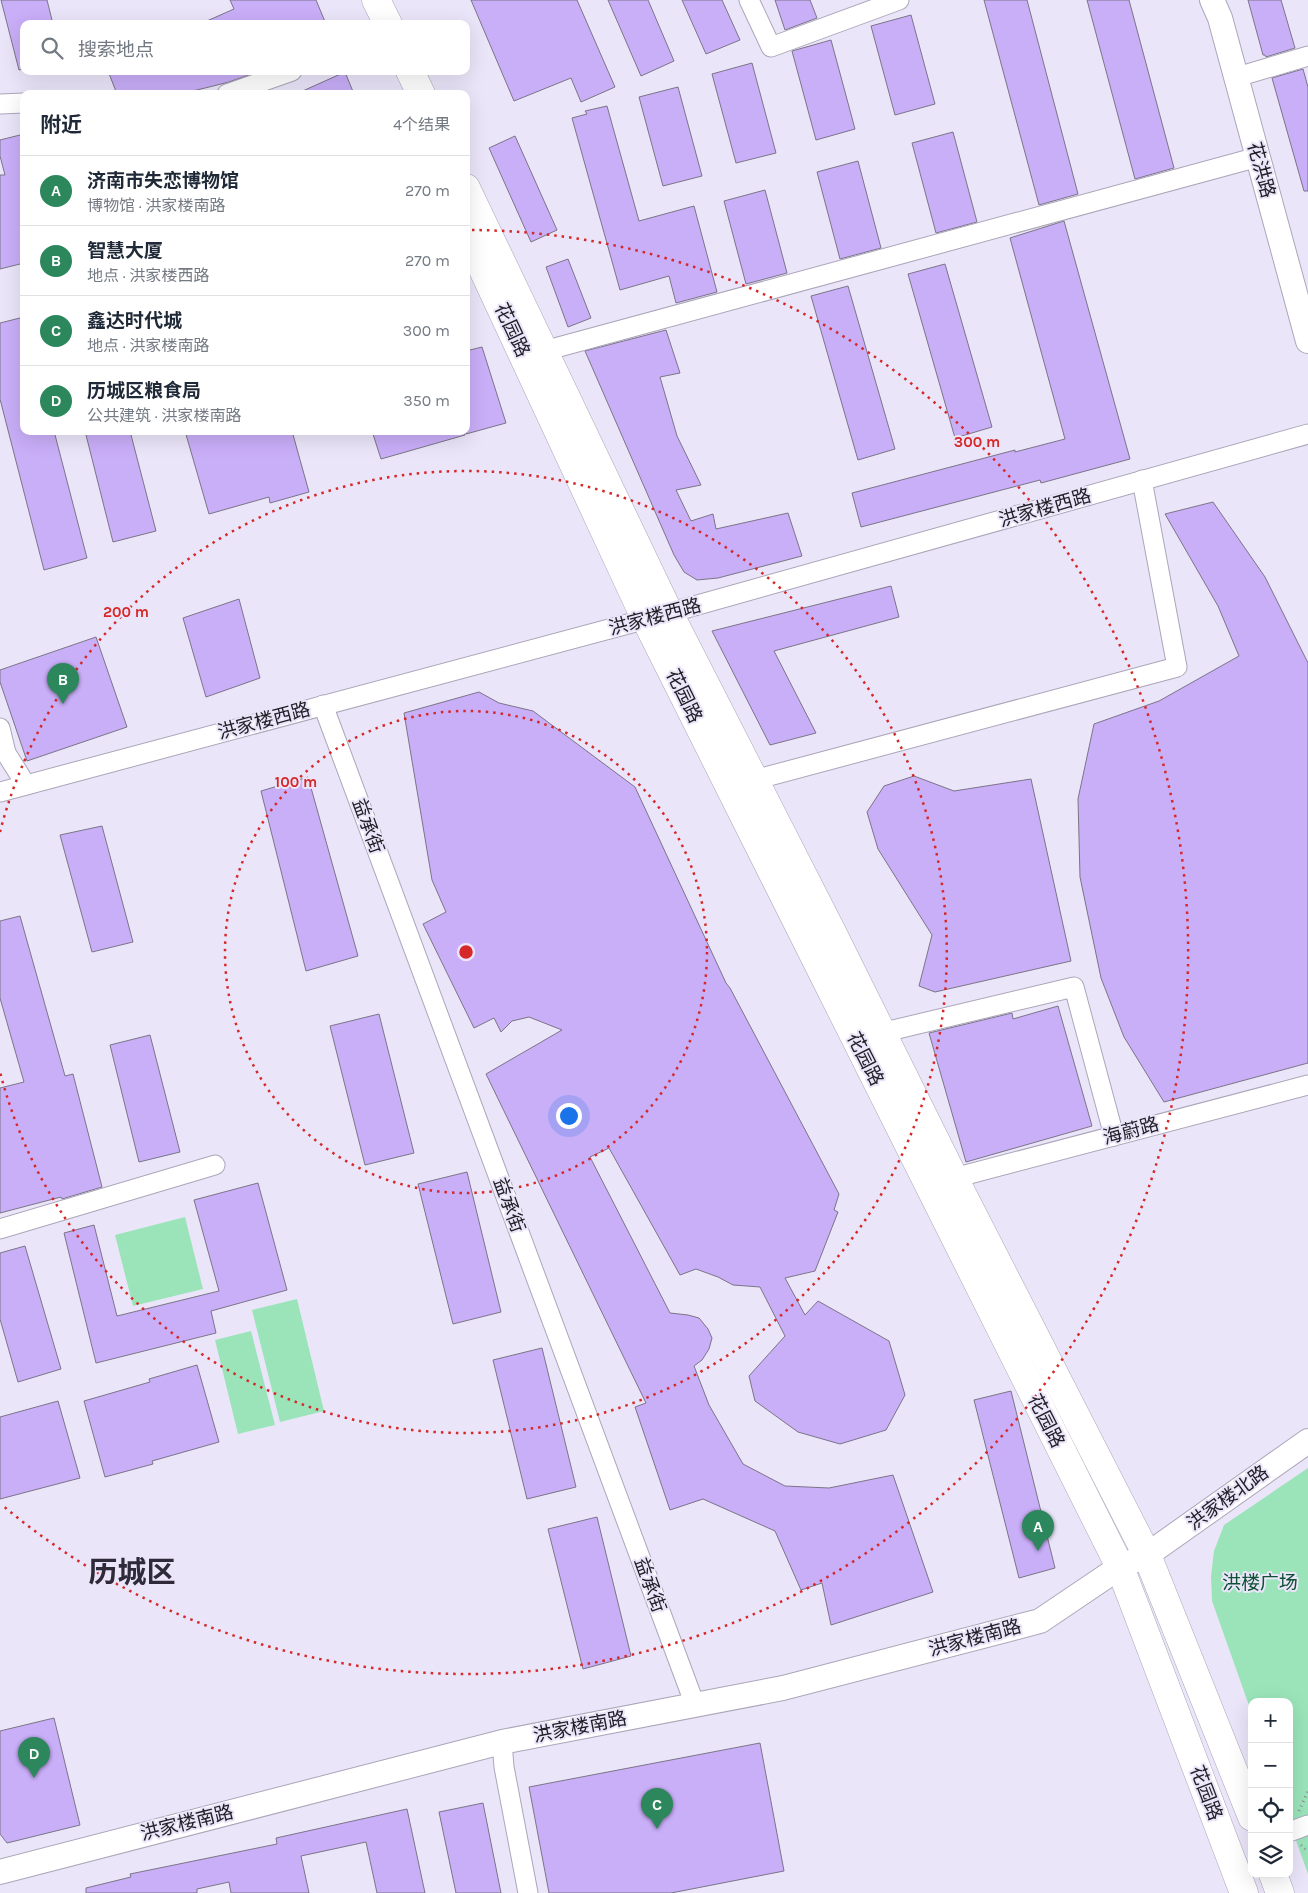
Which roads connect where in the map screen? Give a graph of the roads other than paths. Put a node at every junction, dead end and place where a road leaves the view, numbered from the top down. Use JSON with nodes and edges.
{"nodes":[{"id":1,"x":358,"y":0,"type":"edge"},
{"id":2,"x":376,"y":0,"type":"edge"},
{"id":3,"x":750,"y":0,"type":"edge"},
{"id":4,"x":899,"y":0,"type":"edge"},
{"id":5,"x":1212,"y":0,"type":"edge"},
{"id":6,"x":367,"y":20,"type":"edge"},
{"id":7,"x":386,"y":20,"type":"edge"},
{"id":8,"x":1308,"y":56,"type":"edge"},
{"id":9,"x":281,"y":75,"type":"edge"},
{"id":10,"x":393,"y":75,"type":"edge"},
{"id":11,"x":412,"y":75,"type":"edge"},
{"id":12,"x":1236,"y":78,"type":"junction"},
{"id":13,"x":238,"y":90,"type":"edge"},
{"id":14,"x":399,"y":90,"type":"edge"},
{"id":15,"x":419,"y":90,"type":"edge"},
{"id":16,"x":20,"y":103,"type":"edge"},
{"id":17,"x":0,"y":104,"type":"edge"},
{"id":18,"x":1258,"y":157,"type":"junction"},
{"id":19,"x":470,"y":198,"type":"edge"},
{"id":20,"x":470,"y":240,"type":"edge"},
{"id":21,"x":1308,"y":341,"type":"edge"},
{"id":22,"x":534,"y":354,"type":"junction"},
{"id":23,"x":1308,"y":434,"type":"edge"},
{"id":24,"x":1142,"y":480,"type":"junction"},
{"id":25,"x":658,"y":616,"type":"junction"},
{"id":26,"x":323,"y":705,"type":"junction"},
{"id":27,"x":0,"y":728,"type":"edge"},
{"id":28,"x":754,"y":780,"type":"junction"},
{"id":29,"x":26,"y":785,"type":"junction"},
{"id":30,"x":0,"y":792,"type":"edge"},
{"id":31,"x":881,"y":1033,"type":"junction"},
{"id":32,"x":855,"y":1039,"type":"junction"},
{"id":33,"x":1308,"y":1085,"type":"edge"},
{"id":34,"x":1114,"y":1136,"type":"junction"},
{"id":35,"x":215,"y":1166,"type":"dead end"},
{"id":36,"x":954,"y":1178,"type":"junction"},
{"id":37,"x":0,"y":1229,"type":"edge"},
{"id":38,"x":1308,"y":1440,"type":"edge"},
{"id":39,"x":1147,"y":1555,"type":"junction"},
{"id":40,"x":1120,"y":1567,"type":"junction"},
{"id":41,"x":695,"y":1705,"type":"junction"},
{"id":42,"x":502,"y":1742,"type":"junction"},
{"id":43,"x":1248,"y":1808,"type":"edge"},
{"id":44,"x":1308,"y":1825,"type":"edge"},
{"id":45,"x":1293,"y":1831,"type":"edge"},
{"id":46,"x":0,"y":1872,"type":"edge"},
{"id":47,"x":1274,"y":1878,"type":"edge"},
{"id":48,"x":528,"y":1893,"type":"edge"},
{"id":49,"x":1244,"y":1893,"type":"edge"},
{"id":50,"x":1280,"y":1893,"type":"edge"}],
"edges":[{"from":1,"to":6,"type":"main road"},
{"from":2,"to":7,"type":"main road"},
{"from":3,"to":4,"type":"street"},
{"from":5,"to":12,"type":"street","name":"花洪路"},
{"from":8,"to":12,"type":"street"},
{"from":9,"to":13,"type":"street"},
{"from":10,"to":14,"type":"main road"},
{"from":11,"to":15,"type":"main road"},
{"from":12,"to":18,"type":"street","name":"花洪路"},
{"from":16,"to":17,"type":"street"},
{"from":18,"to":21,"type":"street","name":"花洪路"},
{"from":18,"to":22,"type":"street"},
{"from":19,"to":22,"type":"main road","name":"花园路"},
{"from":20,"to":22,"type":"main road","name":"花园路"},
{"from":22,"to":25,"type":"main road","name":"花园路"},
{"from":23,"to":24,"type":"street","name":"洪家楼西路"},
{"from":24,"to":25,"type":"street","name":"洪家楼西路"},
{"from":24,"to":28,"type":"street"},
{"from":25,"to":26,"type":"street","name":"洪家楼西路"},
{"from":25,"to":28,"type":"main road","name":"花园路"},
{"from":25,"to":32,"type":"main road","name":"花园路"},
{"from":26,"to":29,"type":"street","name":"洪家楼西路"},
{"from":26,"to":41,"type":"street","name":"益承街"},
{"from":27,"to":29,"type":"street"},
{"from":28,"to":31,"type":"main road","name":"花园路"},
{"from":29,"to":30,"type":"street","name":"洪家楼西路"},
{"from":31,"to":32,"type":"street"},
{"from":31,"to":34,"type":"street"},
{"from":31,"to":36,"type":"main road","name":"花园路"},
{"from":32,"to":40,"type":"main road","name":"花园路"},
{"from":33,"to":34,"type":"street","name":"海蔚路"},
{"from":34,"to":36,"type":"street","name":"海蔚路"},
{"from":35,"to":37,"type":"street"},
{"from":36,"to":39,"type":"main road","name":"花园路"},
{"from":38,"to":39,"type":"street","name":"洪家楼北路"},
{"from":39,"to":40,"type":"street","name":"洪家楼南路"},
{"from":39,"to":43,"type":"main road","name":"花园路"},
{"from":40,"to":41,"type":"street","name":"洪家楼南路"},
{"from":40,"to":49,"type":"main road","name":"花园路"},
{"from":41,"to":42,"type":"street","name":"洪家楼南路"},
{"from":42,"to":46,"type":"street","name":"洪家楼南路"},
{"from":42,"to":48,"type":"street"},
{"from":44,"to":45,"type":"street"},
{"from":47,"to":50,"type":"main road"}]}
